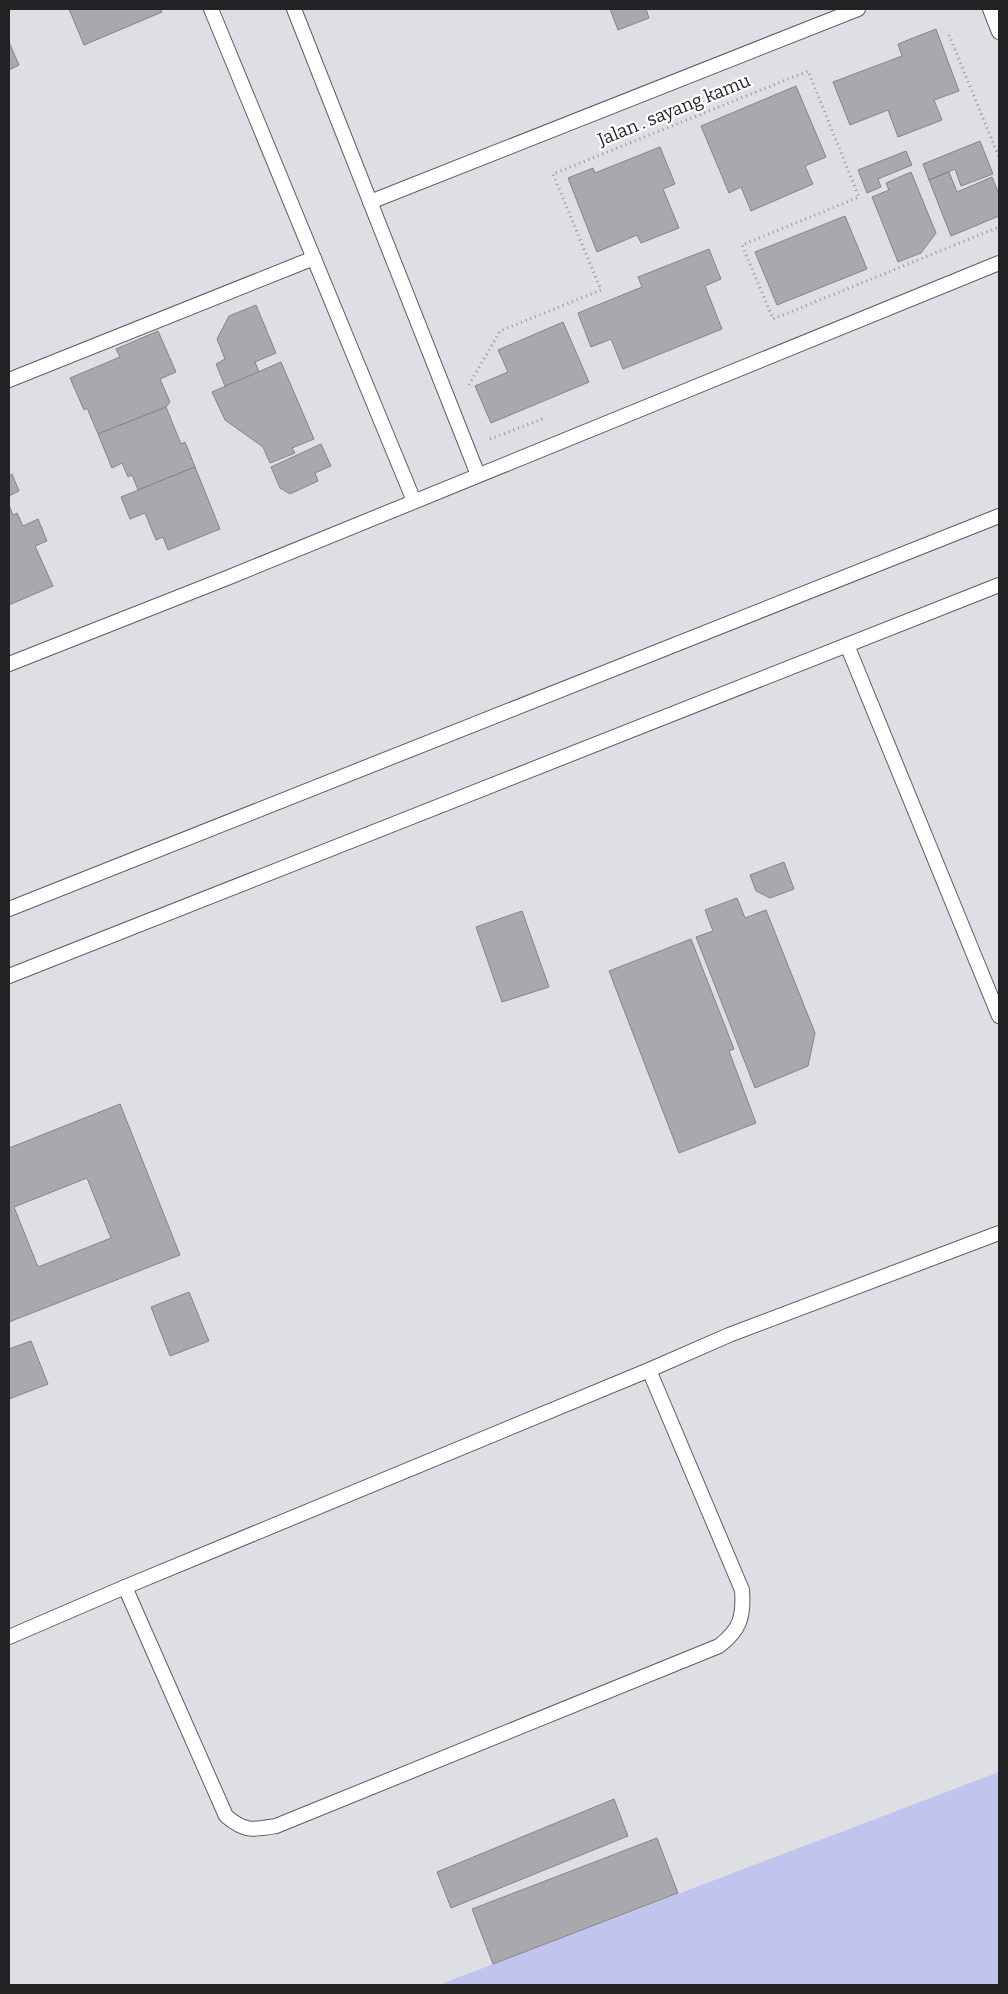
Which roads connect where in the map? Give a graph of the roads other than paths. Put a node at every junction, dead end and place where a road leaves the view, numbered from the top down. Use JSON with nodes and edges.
{"nodes":[{"id":1,"x":211,"y":9,"type":"edge"},
{"id":2,"x":294,"y":9,"type":"edge"},
{"id":3,"x":858,"y":9,"type":"edge"},
{"id":4,"x":990,"y":9,"type":"edge"},
{"id":5,"x":999,"y":32,"type":"edge"},
{"id":6,"x":370,"y":202,"type":"junction"},
{"id":7,"x":314,"y":258,"type":"junction"},
{"id":8,"x":999,"y":263,"type":"edge"},
{"id":9,"x":9,"y":380,"type":"edge"},
{"id":10,"x":478,"y":475,"type":"junction"},
{"id":11,"x":414,"y":501,"type":"junction"},
{"id":12,"x":999,"y":516,"type":"edge"},
{"id":13,"x":999,"y":585,"type":"edge"},
{"id":14,"x":847,"y":645,"type":"junction"},
{"id":15,"x":9,"y":664,"type":"edge"},
{"id":16,"x":9,"y":909,"type":"edge"},
{"id":17,"x":9,"y":976,"type":"edge"},
{"id":18,"x":999,"y":1016,"type":"edge"},
{"id":19,"x":999,"y":1233,"type":"edge"},
{"id":20,"x":650,"y":1370,"type":"junction"},
{"id":21,"x":125,"y":1587,"type":"junction"},
{"id":22,"x":9,"y":1638,"type":"edge"}],
"edges":[{"from":1,"to":7,"type":"lane"},
{"from":2,"to":6,"type":"lane"},
{"from":3,"to":6,"type":"lane"},
{"from":4,"to":5,"type":"lane"},
{"from":6,"to":10,"type":"lane"},
{"from":7,"to":9,"type":"lane"},
{"from":7,"to":11,"type":"lane"},
{"from":8,"to":10,"type":"lane"},
{"from":10,"to":11,"type":"lane"},
{"from":11,"to":15,"type":"lane"},
{"from":12,"to":16,"type":"lane"},
{"from":13,"to":14,"type":"lane"},
{"from":14,"to":17,"type":"lane"},
{"from":14,"to":18,"type":"lane"},
{"from":19,"to":20,"type":"lane"},
{"from":20,"to":21,"type":"lane"},
{"from":20,"to":21,"type":"lane"},
{"from":21,"to":22,"type":"lane"}]}
